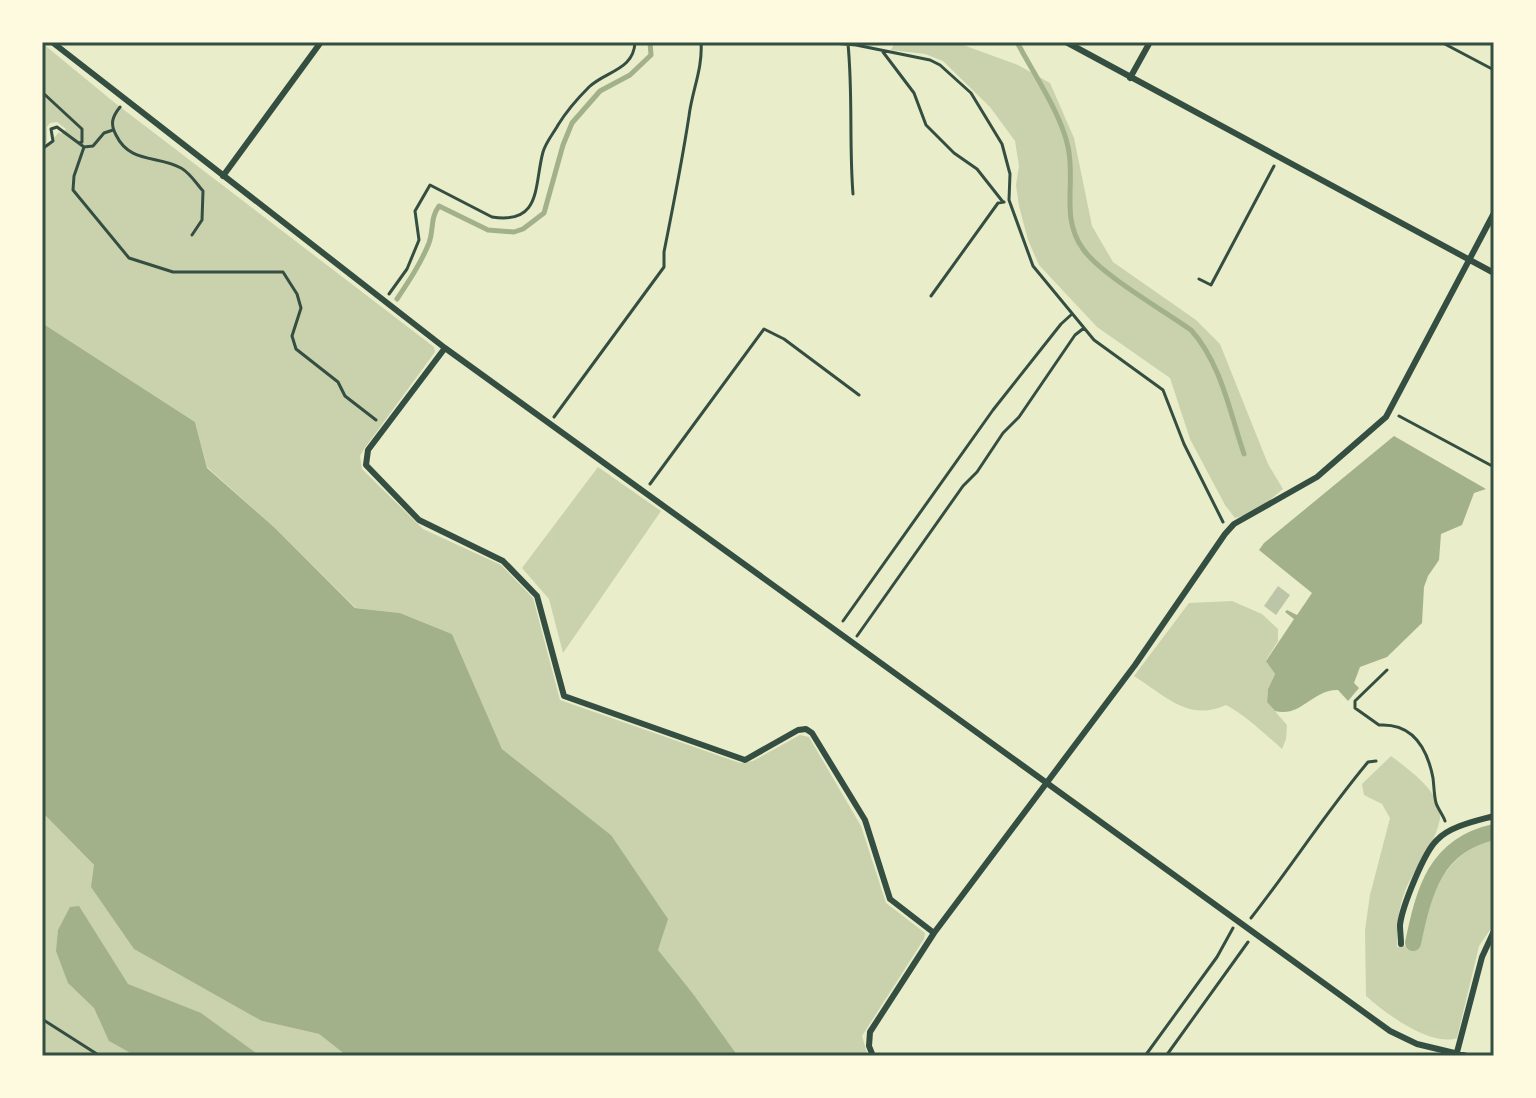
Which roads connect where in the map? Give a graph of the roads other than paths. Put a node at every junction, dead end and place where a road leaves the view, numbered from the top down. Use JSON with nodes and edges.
{"nodes":[{"id":1,"x":52,"y":42,"type":"edge"},
{"id":2,"x":321,"y":42,"type":"edge"},
{"id":3,"x":1066,"y":42,"type":"edge"},
{"id":4,"x":1150,"y":42,"type":"edge"},
{"id":5,"x":1130,"y":78,"type":"junction"},
{"id":6,"x":223,"y":176,"type":"junction"},
{"id":7,"x":1494,"y":213,"type":"edge"},
{"id":8,"x":1469,"y":259,"type":"junction"},
{"id":9,"x":1494,"y":273,"type":"edge"},
{"id":10,"x":445,"y":348,"type":"junction"},
{"id":11,"x":1045,"y":782,"type":"junction"},
{"id":12,"x":1494,"y":816,"type":"edge"},
{"id":13,"x":1494,"y":931,"type":"edge"},
{"id":14,"x":934,"y":933,"type":"junction"},
{"id":15,"x":1401,"y":944,"type":"dead end"},
{"id":16,"x":1457,"y":1055,"type":"edge"},
{"id":17,"x":873,"y":1056,"type":"edge"},
{"id":18,"x":1467,"y":1056,"type":"edge"}],
"edges":[{"from":1,"to":6,"type":"street"},
{"from":2,"to":6,"type":"street"},
{"from":3,"to":5,"type":"street"},
{"from":4,"to":5,"type":"street"},
{"from":5,"to":8,"type":"street"},
{"from":6,"to":10,"type":"street"},
{"from":7,"to":8,"type":"street"},
{"from":8,"to":9,"type":"street"},
{"from":8,"to":11,"type":"street"},
{"from":10,"to":11,"type":"street"},
{"from":10,"to":14,"type":"street"},
{"from":11,"to":14,"type":"street"},
{"from":11,"to":16,"type":"street"},
{"from":12,"to":15,"type":"street"},
{"from":13,"to":16,"type":"street"},
{"from":14,"to":17,"type":"street"},
{"from":16,"to":18,"type":"street"}]}
